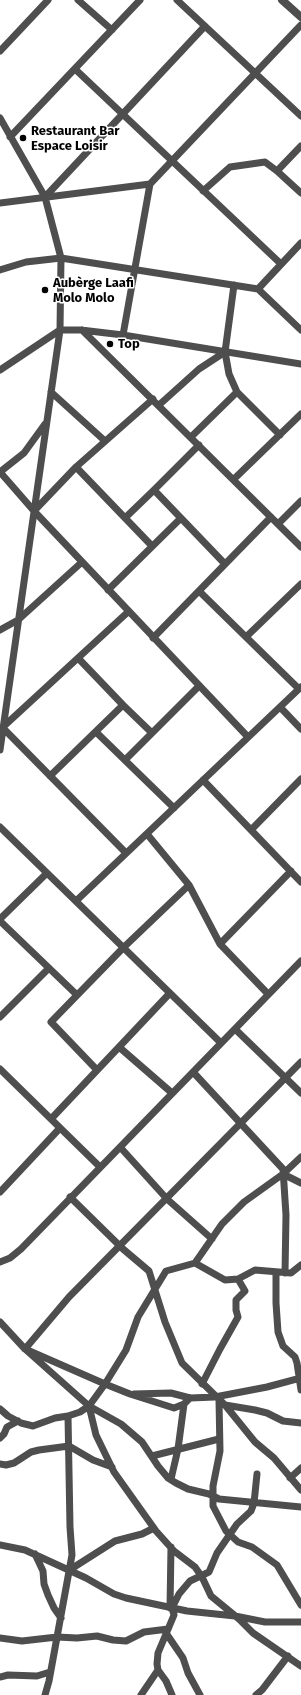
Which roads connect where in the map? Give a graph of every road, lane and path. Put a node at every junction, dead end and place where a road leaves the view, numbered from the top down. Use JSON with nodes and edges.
{"nodes":[{"id":1,"x":48,"y":0,"type":"edge"},
{"id":2,"x":78,"y":0,"type":"edge"},
{"id":3,"x":140,"y":0,"type":"edge"},
{"id":4,"x":177,"y":0,"type":"edge"},
{"id":5,"x":282,"y":0,"type":"edge"},
{"id":6,"x":300,"y":15,"type":"edge"},
{"id":7,"x":301,"y":25,"type":"edge"},
{"id":8,"x":205,"y":26,"type":"junction"},
{"id":9,"x":112,"y":30,"type":"junction"},
{"id":10,"x":0,"y":51,"type":"edge"},
{"id":11,"x":75,"y":69,"type":"junction"},
{"id":12,"x":255,"y":74,"type":"junction"},
{"id":13,"x":122,"y":114,"type":"junction"},
{"id":14,"x":301,"y":116,"type":"edge"},
{"id":15,"x":0,"y":118,"type":"edge"},
{"id":16,"x":10,"y":137,"type":"junction"},
{"id":17,"x":301,"y":146,"type":"edge"},
{"id":18,"x":172,"y":161,"type":"junction"},
{"id":19,"x":277,"y":171,"type":"junction"},
{"id":20,"x":150,"y":184,"type":"junction"},
{"id":21,"x":203,"y":191,"type":"junction"},
{"id":22,"x":301,"y":194,"type":"edge"},
{"id":23,"x":45,"y":197,"type":"junction"},
{"id":24,"x":0,"y":203,"type":"edge"},
{"id":25,"x":301,"y":243,"type":"edge"},
{"id":26,"x":61,"y":258,"type":"junction"},
{"id":27,"x":281,"y":264,"type":"junction"},
{"id":28,"x":0,"y":270,"type":"edge"},
{"id":29,"x":134,"y":270,"type":"junction"},
{"id":30,"x":234,"y":285,"type":"junction"},
{"id":31,"x":258,"y":289,"type":"junction"},
{"id":32,"x":60,"y":330,"type":"junction"},
{"id":33,"x":82,"y":330,"type":"junction"},
{"id":34,"x":301,"y":330,"type":"edge"},
{"id":35,"x":123,"y":335,"type":"junction"},
{"id":36,"x":225,"y":352,"type":"junction"},
{"id":37,"x":301,"y":364,"type":"edge"},
{"id":38,"x":0,"y":370,"type":"edge"},
{"id":39,"x":51,"y":392,"type":"junction"},
{"id":40,"x":238,"y":392,"type":"junction"},
{"id":41,"x":153,"y":399,"type":"junction"},
{"id":42,"x":159,"y":405,"type":"junction"},
{"id":43,"x":301,"y":414,"type":"edge"},
{"id":44,"x":46,"y":423,"type":"junction"},
{"id":45,"x":280,"y":435,"type":"junction"},
{"id":46,"x":191,"y":437,"type":"junction"},
{"id":47,"x":105,"y":441,"type":"junction"},
{"id":48,"x":199,"y":444,"type":"junction"},
{"id":49,"x":76,"y":467,"type":"junction"},
{"id":50,"x":0,"y":472,"type":"edge"},
{"id":51,"x":234,"y":479,"type":"junction"},
{"id":52,"x":154,"y":490,"type":"junction"},
{"id":53,"x":301,"y":501,"type":"edge"},
{"id":54,"x":34,"y":511,"type":"junction"},
{"id":55,"x":271,"y":517,"type":"junction"},
{"id":56,"x":125,"y":518,"type":"junction"},
{"id":57,"x":181,"y":518,"type":"junction"},
{"id":58,"x":278,"y":524,"type":"junction"},
{"id":59,"x":152,"y":546,"type":"junction"},
{"id":60,"x":301,"y":547,"type":"edge"},
{"id":61,"x":82,"y":562,"type":"junction"},
{"id":62,"x":225,"y":564,"type":"junction"},
{"id":63,"x":301,"y":584,"type":"edge"},
{"id":64,"x":108,"y":590,"type":"junction"},
{"id":65,"x":199,"y":591,"type":"junction"},
{"id":66,"x":129,"y":612,"type":"junction"},
{"id":67,"x":18,"y":620,"type":"junction"},
{"id":68,"x":0,"y":630,"type":"edge"},
{"id":69,"x":246,"y":637,"type":"junction"},
{"id":70,"x":153,"y":638,"type":"junction"},
{"id":71,"x":78,"y":658,"type":"junction"},
{"id":72,"x":199,"y":686,"type":"junction"},
{"id":73,"x":300,"y":688,"type":"edge"},
{"id":74,"x":123,"y":705,"type":"junction"},
{"id":75,"x":280,"y":707,"type":"junction"},
{"id":76,"x":2,"y":728,"type":"edge"},
{"id":77,"x":301,"y":728,"type":"edge"},
{"id":78,"x":96,"y":732,"type":"junction"},
{"id":79,"x":152,"y":733,"type":"junction"},
{"id":80,"x":248,"y":737,"type":"junction"},
{"id":81,"x":0,"y":750,"type":"edge"},
{"id":82,"x":125,"y":760,"type":"junction"},
{"id":83,"x":50,"y":776,"type":"junction"},
{"id":84,"x":301,"y":779,"type":"edge"},
{"id":85,"x":203,"y":780,"type":"junction"},
{"id":86,"x":174,"y":808,"type":"junction"},
{"id":87,"x":0,"y":827,"type":"edge"},
{"id":88,"x":251,"y":830,"type":"junction"},
{"id":89,"x":147,"y":834,"type":"junction"},
{"id":90,"x":126,"y":853,"type":"junction"},
{"id":91,"x":291,"y":871,"type":"junction"},
{"id":92,"x":47,"y":873,"type":"junction"},
{"id":93,"x":301,"y":882,"type":"edge"},
{"id":94,"x":189,"y":885,"type":"junction"},
{"id":95,"x":76,"y":901,"type":"junction"},
{"id":96,"x":0,"y":920,"type":"edge"},
{"id":97,"x":220,"y":944,"type":"junction"},
{"id":98,"x":123,"y":948,"type":"junction"},
{"id":99,"x":301,"y":961,"type":"edge"},
{"id":100,"x":49,"y":968,"type":"junction"},
{"id":101,"x":170,"y":993,"type":"junction"},
{"id":102,"x":268,"y":994,"type":"junction"},
{"id":103,"x":76,"y":995,"type":"junction"},
{"id":104,"x":0,"y":1016,"type":"edge"},
{"id":105,"x":235,"y":1029,"type":"junction"},
{"id":106,"x":221,"y":1043,"type":"junction"},
{"id":107,"x":119,"y":1047,"type":"junction"},
{"id":108,"x":301,"y":1062,"type":"edge"},
{"id":109,"x":0,"y":1069,"type":"edge"},
{"id":110,"x":97,"y":1070,"type":"junction"},
{"id":111,"x":193,"y":1072,"type":"junction"},
{"id":112,"x":286,"y":1077,"type":"junction"},
{"id":113,"x":172,"y":1093,"type":"junction"},
{"id":114,"x":301,"y":1093,"type":"edge"},
{"id":115,"x":50,"y":1118,"type":"junction"},
{"id":116,"x":241,"y":1123,"type":"junction"},
{"id":117,"x":60,"y":1128,"type":"junction"},
{"id":118,"x":120,"y":1147,"type":"junction"},
{"id":119,"x":301,"y":1157,"type":"edge"},
{"id":120,"x":100,"y":1167,"type":"junction"},
{"id":121,"x":283,"y":1174,"type":"junction"},
{"id":122,"x":301,"y":1183,"type":"edge"},
{"id":123,"x":0,"y":1192,"type":"edge"},
{"id":124,"x":70,"y":1197,"type":"junction"},
{"id":125,"x":167,"y":1198,"type":"junction"},
{"id":126,"x":212,"y":1239,"type":"junction"},
{"id":127,"x":120,"y":1246,"type":"junction"},
{"id":128,"x":0,"y":1262,"type":"edge"},
{"id":129,"x":195,"y":1263,"type":"junction"},
{"id":130,"x":301,"y":1265,"type":"edge"},
{"id":131,"x":276,"y":1273,"type":"junction"},
{"id":132,"x":285,"y":1273,"type":"junction"},
{"id":133,"x":238,"y":1279,"type":"junction"},
{"id":134,"x":156,"y":1288,"type":"junction"},
{"id":135,"x":0,"y":1322,"type":"edge"},
{"id":136,"x":25,"y":1348,"type":"junction"},
{"id":137,"x":301,"y":1378,"type":"edge"},
{"id":138,"x":105,"y":1384,"type":"junction"},
{"id":139,"x":202,"y":1384,"type":"junction"},
{"id":140,"x":301,"y":1390,"type":"edge"},
{"id":141,"x":130,"y":1394,"type":"junction"},
{"id":142,"x":190,"y":1398,"type":"junction"},
{"id":143,"x":217,"y":1398,"type":"junction"},
{"id":144,"x":184,"y":1404,"type":"junction"},
{"id":145,"x":225,"y":1405,"type":"junction"},
{"id":146,"x":89,"y":1406,"type":"junction"},
{"id":147,"x":0,"y":1409,"type":"edge"},
{"id":148,"x":68,"y":1416,"type":"junction"},
{"id":149,"x":18,"y":1421,"type":"junction"},
{"id":150,"x":301,"y":1423,"type":"edge"},
{"id":151,"x":0,"y":1438,"type":"edge"},
{"id":152,"x":219,"y":1439,"type":"junction"},
{"id":153,"x":69,"y":1446,"type":"junction"},
{"id":154,"x":178,"y":1449,"type":"junction"},
{"id":155,"x":152,"y":1456,"type":"junction"},
{"id":156,"x":0,"y":1464,"type":"edge"},
{"id":157,"x":112,"y":1467,"type":"junction"},
{"id":158,"x":301,"y":1468,"type":"edge"},
{"id":159,"x":257,"y":1474,"type":"dead end"},
{"id":160,"x":290,"y":1478,"type":"junction"},
{"id":161,"x":171,"y":1479,"type":"junction"},
{"id":162,"x":301,"y":1490,"type":"edge"},
{"id":163,"x":212,"y":1495,"type":"junction"},
{"id":164,"x":254,"y":1503,"type":"junction"},
{"id":165,"x":301,"y":1507,"type":"edge"},
{"id":166,"x":154,"y":1528,"type":"junction"},
{"id":167,"x":230,"y":1534,"type":"junction"},
{"id":168,"x":0,"y":1545,"type":"edge"},
{"id":169,"x":171,"y":1547,"type":"junction"},
{"id":170,"x":35,"y":1554,"type":"junction"},
{"id":171,"x":70,"y":1570,"type":"junction"},
{"id":172,"x":201,"y":1575,"type":"junction"},
{"id":173,"x":301,"y":1605,"type":"edge"},
{"id":174,"x":171,"y":1608,"type":"junction"},
{"id":175,"x":235,"y":1616,"type":"junction"},
{"id":176,"x":61,"y":1618,"type":"junction"},
{"id":177,"x":301,"y":1622,"type":"edge"},
{"id":178,"x":167,"y":1631,"type":"junction"},
{"id":179,"x":57,"y":1637,"type":"junction"},
{"id":180,"x":0,"y":1638,"type":"edge"},
{"id":181,"x":288,"y":1656,"type":"junction"},
{"id":182,"x":301,"y":1666,"type":"edge"},
{"id":183,"x":158,"y":1670,"type":"junction"},
{"id":184,"x":50,"y":1672,"type":"junction"},
{"id":185,"x":0,"y":1677,"type":"edge"},
{"id":186,"x":45,"y":1695,"type":"edge"},
{"id":187,"x":140,"y":1695,"type":"edge"},
{"id":188,"x":172,"y":1695,"type":"edge"},
{"id":189,"x":200,"y":1695,"type":"edge"},
{"id":190,"x":256,"y":1695,"type":"edge"}],
"edges":[{"from":1,"to":10,"type":"street"},
{"from":2,"to":9,"type":"street"},
{"from":3,"to":9,"type":"street"},
{"from":4,"to":8,"type":"street"},
{"from":5,"to":6,"type":"street"},
{"from":7,"to":12,"type":"street"},
{"from":8,"to":12,"type":"street"},
{"from":8,"to":13,"type":"street"},
{"from":9,"to":11,"type":"street"},
{"from":11,"to":13,"type":"street"},
{"from":11,"to":16,"type":"street"},
{"from":12,"to":14,"type":"street"},
{"from":12,"to":18,"type":"street"},
{"from":13,"to":18,"type":"street"},
{"from":13,"to":23,"type":"street"},
{"from":15,"to":16,"type":"street"},
{"from":16,"to":23,"type":"street"},
{"from":17,"to":19,"type":"street"},
{"from":18,"to":20,"type":"street"},
{"from":18,"to":21,"type":"street"},
{"from":19,"to":21,"type":"street"},
{"from":19,"to":22,"type":"street"},
{"from":20,"to":23,"type":"street"},
{"from":20,"to":29,"type":"street"},
{"from":21,"to":27,"type":"street"},
{"from":23,"to":24,"type":"street"},
{"from":23,"to":26,"type":"street"},
{"from":25,"to":27,"type":"street"},
{"from":26,"to":28,"type":"street"},
{"from":26,"to":29,"type":"street"},
{"from":26,"to":32,"type":"street"},
{"from":27,"to":31,"type":"street"},
{"from":29,"to":30,"type":"street"},
{"from":29,"to":35,"type":"street"},
{"from":30,"to":31,"type":"street"},
{"from":30,"to":36,"type":"street"},
{"from":31,"to":34,"type":"street"},
{"from":32,"to":33,"type":"street"},
{"from":32,"to":38,"type":"street"},
{"from":32,"to":39,"type":"street"},
{"from":33,"to":35,"type":"street"},
{"from":33,"to":41,"type":"street"},
{"from":35,"to":36,"type":"street"},
{"from":36,"to":37,"type":"street"},
{"from":36,"to":40,"type":"street"},
{"from":36,"to":42,"type":"street"},
{"from":39,"to":44,"type":"street"},
{"from":39,"to":47,"type":"street"},
{"from":40,"to":45,"type":"street"},
{"from":40,"to":46,"type":"street"},
{"from":41,"to":42,"type":"street"},
{"from":41,"to":47,"type":"street"},
{"from":42,"to":46,"type":"street"},
{"from":43,"to":45,"type":"street"},
{"from":44,"to":50,"type":"street"},
{"from":44,"to":54,"type":"street"},
{"from":45,"to":51,"type":"street"},
{"from":46,"to":48,"type":"street"},
{"from":47,"to":49,"type":"street"},
{"from":48,"to":51,"type":"street"},
{"from":48,"to":52,"type":"street"},
{"from":49,"to":54,"type":"street"},
{"from":49,"to":56,"type":"street"},
{"from":50,"to":54,"type":"street"},
{"from":51,"to":55,"type":"street"},
{"from":52,"to":56,"type":"street"},
{"from":52,"to":57,"type":"street"},
{"from":53,"to":58,"type":"street"},
{"from":54,"to":61,"type":"street"},
{"from":54,"to":67,"type":"street"},
{"from":55,"to":58,"type":"street"},
{"from":55,"to":62,"type":"street"},
{"from":56,"to":59,"type":"street"},
{"from":57,"to":59,"type":"street"},
{"from":57,"to":62,"type":"street"},
{"from":58,"to":60,"type":"street"},
{"from":59,"to":64,"type":"street"},
{"from":61,"to":64,"type":"street"},
{"from":61,"to":67,"type":"street"},
{"from":62,"to":65,"type":"street"},
{"from":63,"to":69,"type":"street"},
{"from":64,"to":66,"type":"street"},
{"from":65,"to":69,"type":"street"},
{"from":65,"to":70,"type":"street"},
{"from":66,"to":70,"type":"street"},
{"from":66,"to":71,"type":"street"},
{"from":67,"to":68,"type":"street"},
{"from":67,"to":76,"type":"street"},
{"from":69,"to":73,"type":"street"},
{"from":70,"to":72,"type":"street"},
{"from":71,"to":74,"type":"street"},
{"from":71,"to":76,"type":"street"},
{"from":72,"to":79,"type":"street"},
{"from":72,"to":80,"type":"street"},
{"from":73,"to":75,"type":"street"},
{"from":74,"to":78,"type":"street"},
{"from":74,"to":79,"type":"street"},
{"from":75,"to":77,"type":"street"},
{"from":75,"to":80,"type":"street"},
{"from":76,"to":81,"type":"street"},
{"from":76,"to":83,"type":"street"},
{"from":78,"to":82,"type":"street"},
{"from":78,"to":83,"type":"street"},
{"from":79,"to":82,"type":"street"},
{"from":80,"to":85,"type":"street"},
{"from":82,"to":86,"type":"street"},
{"from":83,"to":90,"type":"street"},
{"from":84,"to":88,"type":"street"},
{"from":85,"to":86,"type":"street"},
{"from":85,"to":88,"type":"street"},
{"from":86,"to":89,"type":"street"},
{"from":87,"to":92,"type":"street"},
{"from":88,"to":91,"type":"street"},
{"from":89,"to":90,"type":"street"},
{"from":89,"to":94,"type":"street"},
{"from":90,"to":95,"type":"street"},
{"from":91,"to":93,"type":"street"},
{"from":91,"to":97,"type":"street"},
{"from":92,"to":95,"type":"street"},
{"from":92,"to":96,"type":"street"},
{"from":94,"to":97,"type":"street"},
{"from":94,"to":98,"type":"street"},
{"from":95,"to":98,"type":"street"},
{"from":96,"to":100,"type":"street"},
{"from":97,"to":102,"type":"street"},
{"from":98,"to":101,"type":"street"},
{"from":98,"to":103,"type":"street"},
{"from":99,"to":102,"type":"street"},
{"from":100,"to":103,"type":"street"},
{"from":100,"to":104,"type":"street"},
{"from":101,"to":106,"type":"street"},
{"from":101,"to":107,"type":"street"},
{"from":102,"to":105,"type":"street"},
{"from":103,"to":110,"type":"street"},
{"from":105,"to":106,"type":"street"},
{"from":105,"to":112,"type":"street"},
{"from":106,"to":111,"type":"street"},
{"from":107,"to":110,"type":"street"},
{"from":107,"to":113,"type":"street"},
{"from":108,"to":112,"type":"street"},
{"from":109,"to":115,"type":"street"},
{"from":110,"to":115,"type":"street"},
{"from":111,"to":113,"type":"street"},
{"from":111,"to":116,"type":"street"},
{"from":112,"to":114,"type":"street"},
{"from":112,"to":116,"type":"street"},
{"from":113,"to":118,"type":"street"},
{"from":115,"to":117,"type":"street"},
{"from":116,"to":121,"type":"street"},
{"from":116,"to":125,"type":"street"},
{"from":117,"to":120,"type":"street"},
{"from":117,"to":123,"type":"street"},
{"from":118,"to":120,"type":"street"},
{"from":118,"to":125,"type":"street"},
{"from":119,"to":121,"type":"street"},
{"from":120,"to":124,"type":"street"},
{"from":121,"to":122,"type":"street"},
{"from":121,"to":126,"type":"street"},
{"from":121,"to":132,"type":"street"},
{"from":124,"to":127,"type":"street"},
{"from":124,"to":128,"type":"street"},
{"from":125,"to":126,"type":"street"},
{"from":125,"to":127,"type":"street"},
{"from":126,"to":129,"type":"street"},
{"from":127,"to":134,"type":"street"},
{"from":127,"to":136,"type":"street"},
{"from":129,"to":133,"type":"street"},
{"from":129,"to":134,"type":"street"},
{"from":130,"to":132,"type":"street"},
{"from":131,"to":132,"type":"street"},
{"from":131,"to":133,"type":"street"},
{"from":131,"to":137,"type":"street"},
{"from":133,"to":139,"type":"street"},
{"from":134,"to":138,"type":"street"},
{"from":134,"to":139,"type":"street"},
{"from":135,"to":136,"type":"street"},
{"from":136,"to":138,"type":"street"},
{"from":136,"to":146,"type":"street"},
{"from":137,"to":140,"type":"street"},
{"from":137,"to":143,"type":"street"},
{"from":138,"to":141,"type":"street"},
{"from":138,"to":146,"type":"street"},
{"from":139,"to":143,"type":"street"},
{"from":141,"to":142,"type":"street"},
{"from":141,"to":144,"type":"street"},
{"from":142,"to":143,"type":"street"},
{"from":142,"to":144,"type":"street"},
{"from":143,"to":145,"type":"street"},
{"from":143,"to":152,"type":"street"},
{"from":144,"to":154,"type":"street"},
{"from":145,"to":150,"type":"street"},
{"from":145,"to":160,"type":"street"},
{"from":146,"to":148,"type":"street"},
{"from":146,"to":155,"type":"street"},
{"from":146,"to":157,"type":"street"},
{"from":147,"to":149,"type":"street"},
{"from":148,"to":149,"type":"street"},
{"from":148,"to":153,"type":"street"},
{"from":149,"to":151,"type":"street"},
{"from":152,"to":154,"type":"street"},
{"from":152,"to":163,"type":"street"},
{"from":153,"to":156,"type":"street"},
{"from":153,"to":157,"type":"street"},
{"from":153,"to":171,"type":"street"},
{"from":154,"to":155,"type":"street"},
{"from":154,"to":161,"type":"street"},
{"from":155,"to":161,"type":"street"},
{"from":157,"to":166,"type":"street"},
{"from":158,"to":160,"type":"street"},
{"from":159,"to":164,"type":"street"},
{"from":160,"to":162,"type":"street"},
{"from":161,"to":163,"type":"street"},
{"from":163,"to":164,"type":"street"},
{"from":163,"to":167,"type":"street"},
{"from":164,"to":165,"type":"street"},
{"from":164,"to":167,"type":"street"},
{"from":166,"to":169,"type":"street"},
{"from":166,"to":171,"type":"street"},
{"from":167,"to":172,"type":"street"},
{"from":167,"to":173,"type":"street"},
{"from":168,"to":170,"type":"street"},
{"from":169,"to":172,"type":"street"},
{"from":169,"to":174,"type":"street"},
{"from":170,"to":171,"type":"street"},
{"from":170,"to":176,"type":"street"},
{"from":171,"to":174,"type":"street"},
{"from":171,"to":176,"type":"street"},
{"from":172,"to":174,"type":"street"},
{"from":172,"to":175,"type":"street"},
{"from":174,"to":175,"type":"street"},
{"from":174,"to":178,"type":"street"},
{"from":175,"to":177,"type":"street"},
{"from":175,"to":181,"type":"street"},
{"from":176,"to":179,"type":"street"},
{"from":178,"to":179,"type":"street"},
{"from":178,"to":183,"type":"street"},
{"from":178,"to":189,"type":"street"},
{"from":179,"to":180,"type":"street"},
{"from":179,"to":184,"type":"street"},
{"from":181,"to":182,"type":"street"},
{"from":181,"to":190,"type":"street"},
{"from":183,"to":187,"type":"street"},
{"from":183,"to":188,"type":"street"},
{"from":184,"to":185,"type":"street"},
{"from":184,"to":186,"type":"street"}]}
